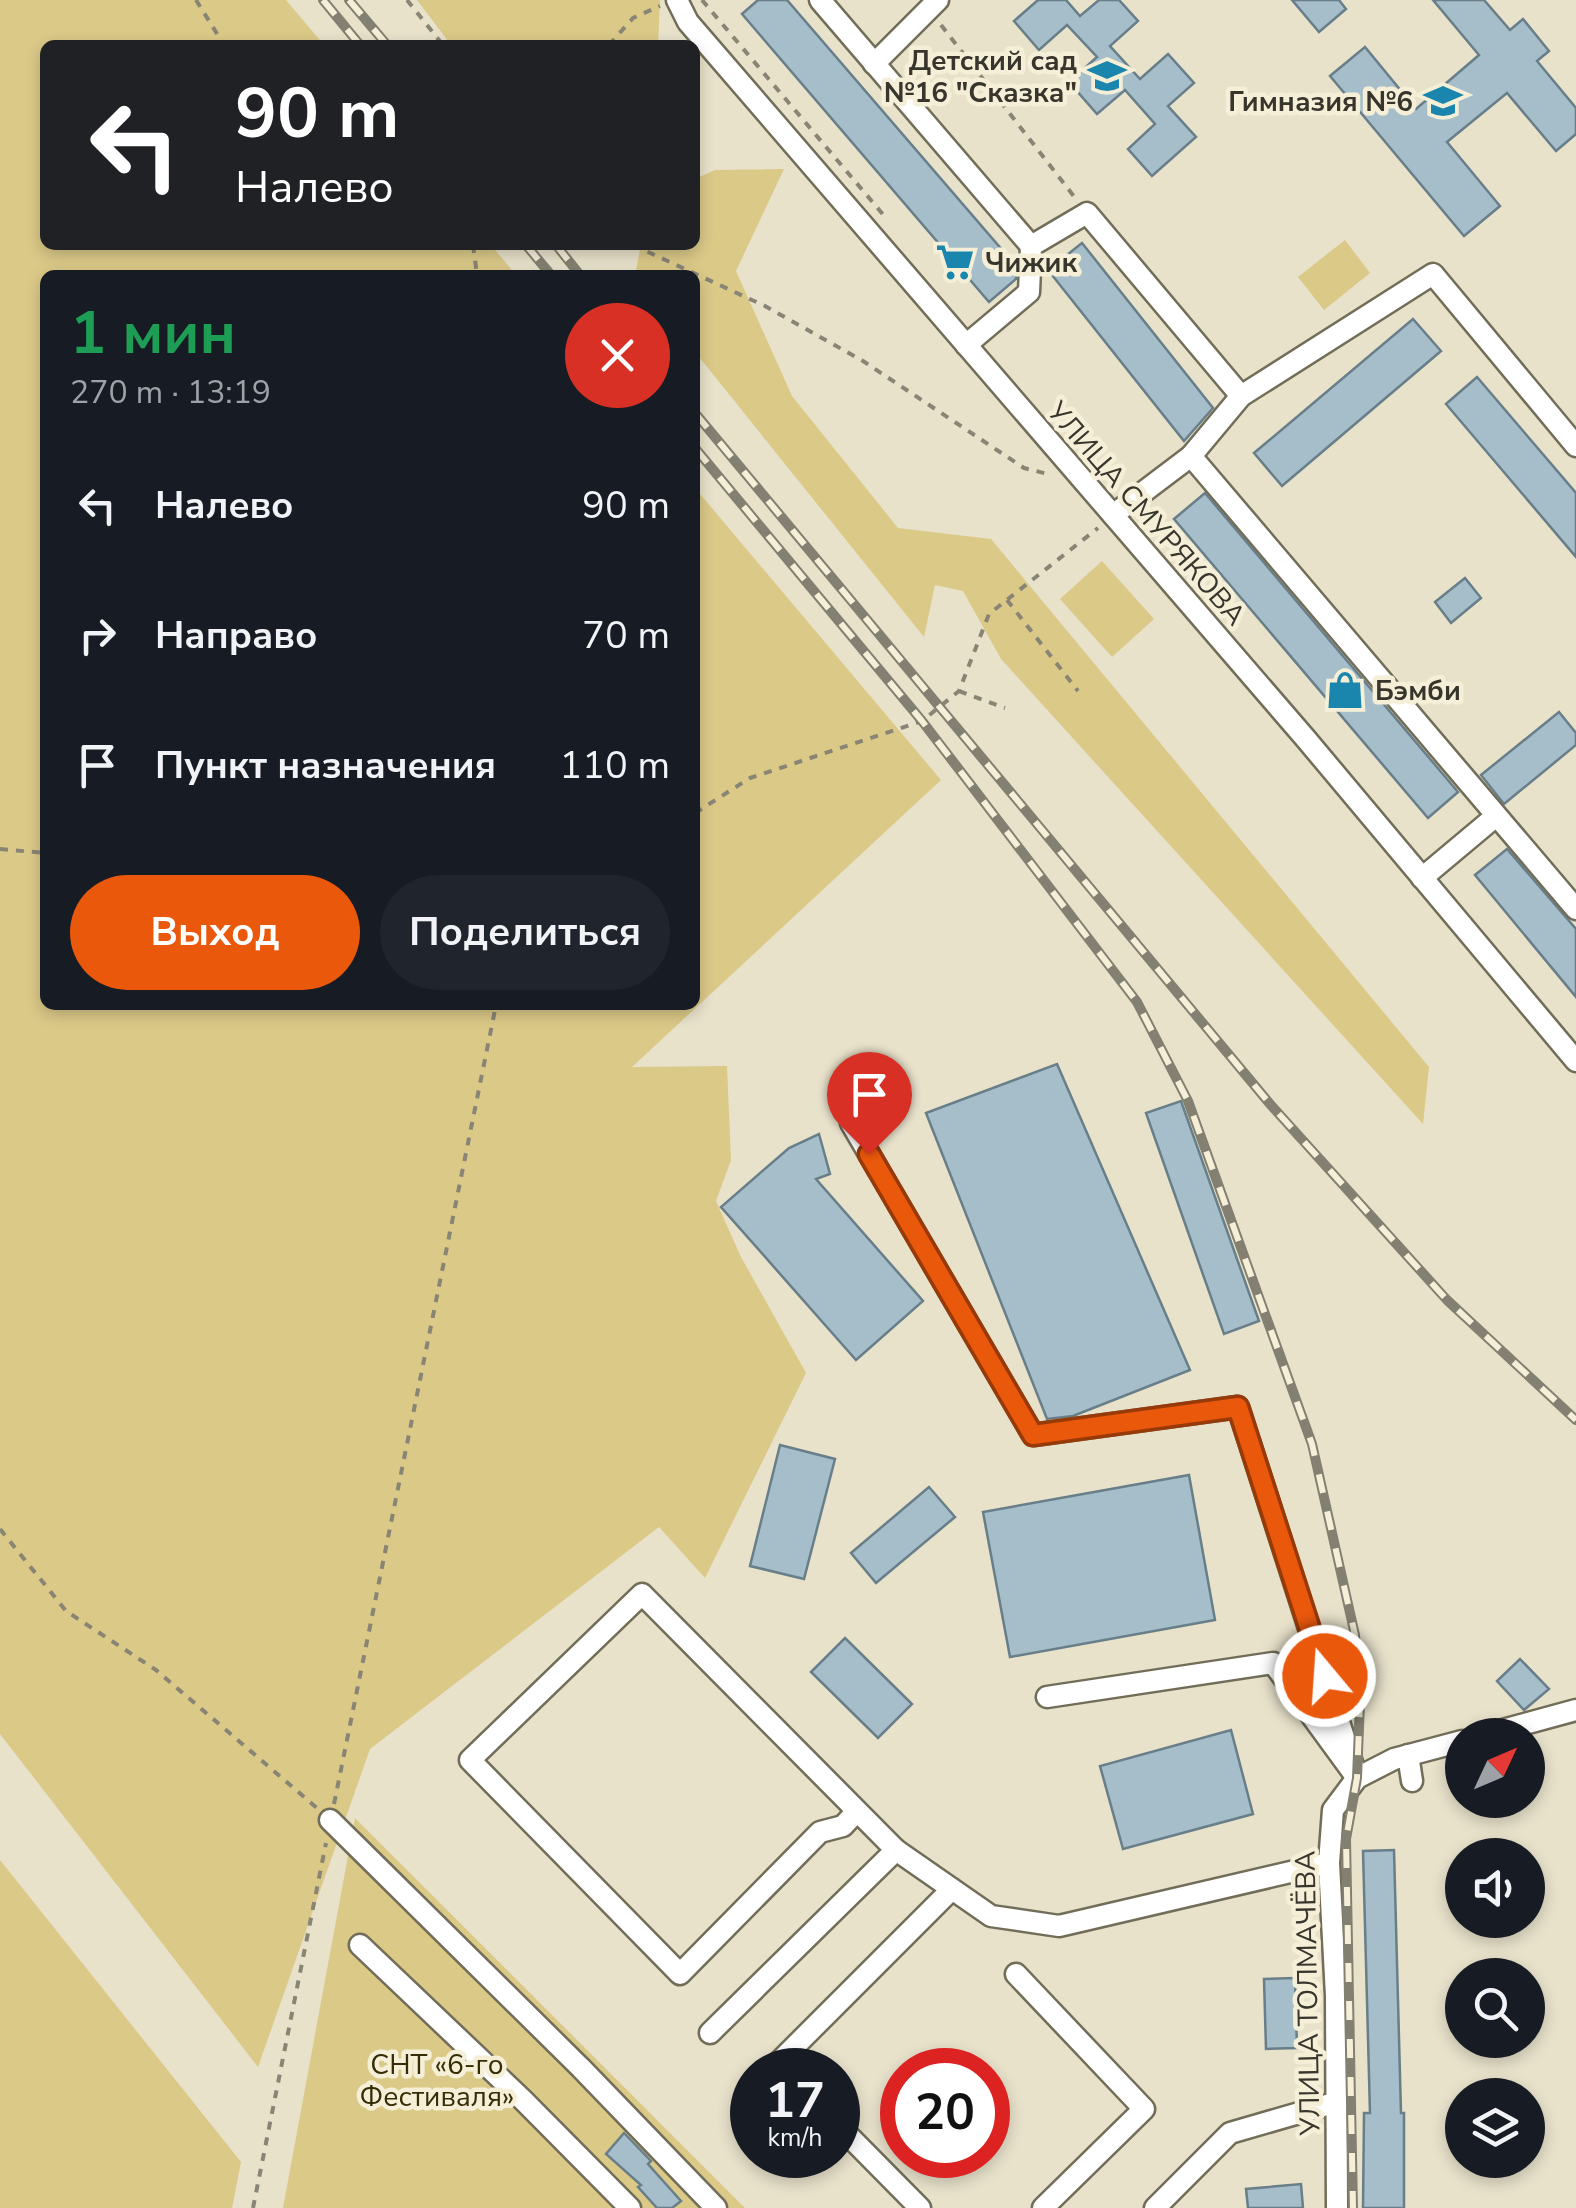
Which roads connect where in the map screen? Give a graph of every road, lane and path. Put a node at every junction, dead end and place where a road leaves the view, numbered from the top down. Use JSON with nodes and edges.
{"nodes":[{"id":1,"x":196,"y":0,"type":"edge"},
{"id":2,"x":406,"y":0,"type":"edge"},
{"id":3,"x":820,"y":0,"type":"edge"},
{"id":4,"x":676,"y":2,"type":"edge"},
{"id":5,"x":933,"y":5,"type":"edge"},
{"id":6,"x":221,"y":40,"type":"edge"},
{"id":7,"x":439,"y":40,"type":"edge"},
{"id":8,"x":613,"y":40,"type":"edge"},
{"id":9,"x":874,"y":64,"type":"junction"},
{"id":10,"x":1086,"y":213,"type":"junction"},
{"id":11,"x":1030,"y":246,"type":"junction"},
{"id":12,"x":644,"y":250,"type":"edge"},
{"id":13,"x":687,"y":270,"type":"edge"},
{"id":14,"x":700,"y":276,"type":"edge"},
{"id":15,"x":966,"y":344,"type":"junction"},
{"id":16,"x":1241,"y":396,"type":"junction"},
{"id":17,"x":1576,"y":446,"type":"edge"},
{"id":18,"x":1191,"y":456,"type":"junction"},
{"id":19,"x":1085,"y":483,"type":"junction"},
{"id":20,"x":1113,"y":516,"type":"junction"},
{"id":21,"x":1007,"y":600,"type":"junction"},
{"id":22,"x":959,"y":691,"type":"junction"},
{"id":23,"x":1078,"y":691,"type":"dead end"},
{"id":24,"x":1004,"y":708,"type":"dead end"},
{"id":25,"x":700,"y":810,"type":"edge"},
{"id":26,"x":1496,"y":816,"type":"junction"},
{"id":27,"x":0,"y":850,"type":"edge"},
{"id":28,"x":40,"y":854,"type":"edge"},
{"id":29,"x":1422,"y":878,"type":"junction"},
{"id":30,"x":1576,"y":909,"type":"edge"},
{"id":31,"x":495,"y":1010,"type":"edge"},
{"id":32,"x":1576,"y":1061,"type":"edge"},
{"id":33,"x":850,"y":1123,"type":"dead end"},
{"id":34,"x":0,"y":1529,"type":"edge"},
{"id":35,"x":1047,"y":1698,"type":"dead end"},
{"id":36,"x":1576,"y":1710,"type":"edge"},
{"id":37,"x":1545,"y":1718,"type":"edge"},
{"id":38,"x":1445,"y":1745,"type":"edge"},
{"id":39,"x":1408,"y":1755,"type":"junction"},
{"id":40,"x":1358,"y":1778,"type":"junction"},
{"id":41,"x":1412,"y":1781,"type":"dead end"},
{"id":42,"x":857,"y":1811,"type":"junction"},
{"id":43,"x":330,"y":1820,"type":"junction"},
{"id":44,"x":896,"y":1850,"type":"junction"},
{"id":45,"x":1329,"y":1863,"type":"junction"},
{"id":46,"x":952,"y":1889,"type":"junction"},
{"id":47,"x":360,"y":1945,"type":"dead end"},
{"id":48,"x":1016,"y":1974,"type":"dead end"},
{"id":49,"x":710,"y":2033,"type":"dead end"},
{"id":50,"x":793,"y":2048,"type":"edge"},
{"id":51,"x":1337,"y":2102,"type":"junction"},
{"id":52,"x":860,"y":2147,"type":"edge"},
{"id":53,"x":253,"y":2208,"type":"edge"},
{"id":54,"x":630,"y":2208,"type":"edge"},
{"id":55,"x":716,"y":2208,"type":"edge"},
{"id":56,"x":920,"y":2208,"type":"edge"},
{"id":57,"x":1044,"y":2208,"type":"edge"},
{"id":58,"x":1155,"y":2208,"type":"edge"},
{"id":59,"x":1338,"y":2208,"type":"edge"}],
"edges":[{"from":1,"to":6,"type":"path"},
{"from":2,"to":7,"type":"path"},
{"from":3,"to":9,"type":"street"},
{"from":4,"to":8,"type":"path"},
{"from":4,"to":15,"type":"street","name":"УЛИЦА СМУРЯКОВА"},
{"from":5,"to":9,"type":"street"},
{"from":5,"to":10,"type":"path"},
{"from":9,"to":11,"type":"street"},
{"from":10,"to":11,"type":"street"},
{"from":10,"to":16,"type":"street"},
{"from":11,"to":15,"type":"street"},
{"from":12,"to":13,"type":"path"},
{"from":14,"to":19,"type":"path"},
{"from":15,"to":19,"type":"street","name":"УЛИЦА СМУРЯКОВА"},
{"from":16,"to":17,"type":"street"},
{"from":16,"to":18,"type":"street"},
{"from":18,"to":20,"type":"street"},
{"from":18,"to":26,"type":"street"},
{"from":19,"to":20,"type":"street","name":"УЛИЦА СМУРЯКОВА"},
{"from":20,"to":21,"type":"path"},
{"from":20,"to":29,"type":"street","name":"УЛИЦА СМУРЯКОВА"},
{"from":21,"to":22,"type":"path"},
{"from":21,"to":23,"type":"path"},
{"from":22,"to":24,"type":"path"},
{"from":22,"to":25,"type":"path"},
{"from":26,"to":29,"type":"street"},
{"from":26,"to":30,"type":"street"},
{"from":27,"to":28,"type":"path"},
{"from":29,"to":32,"type":"street","name":"УЛИЦА СМУРЯКОВА"},
{"from":31,"to":43,"type":"path"},
{"from":33,"to":40,"type":"street"},
{"from":34,"to":43,"type":"path"},
{"from":35,"to":40,"type":"street"},
{"from":36,"to":37,"type":"street"},
{"from":38,"to":39,"type":"street"},
{"from":39,"to":40,"type":"street"},
{"from":39,"to":41,"type":"street"},
{"from":40,"to":45,"type":"street","name":"УЛИЦА ТОЛМАЧЁВА"},
{"from":42,"to":42,"type":"street"},
{"from":42,"to":44,"type":"street"},
{"from":43,"to":53,"type":"path"},
{"from":43,"to":55,"type":"street"},
{"from":44,"to":46,"type":"street"},
{"from":44,"to":49,"type":"street"},
{"from":45,"to":46,"type":"street"},
{"from":45,"to":51,"type":"street","name":"УЛИЦА ТОЛМАЧЁВА"},
{"from":46,"to":50,"type":"street"},
{"from":47,"to":54,"type":"street"},
{"from":48,"to":57,"type":"street"},
{"from":51,"to":58,"type":"street"},
{"from":51,"to":59,"type":"street","name":"УЛИЦА ТОЛМАЧЁВА"},
{"from":52,"to":56,"type":"street"}]}
